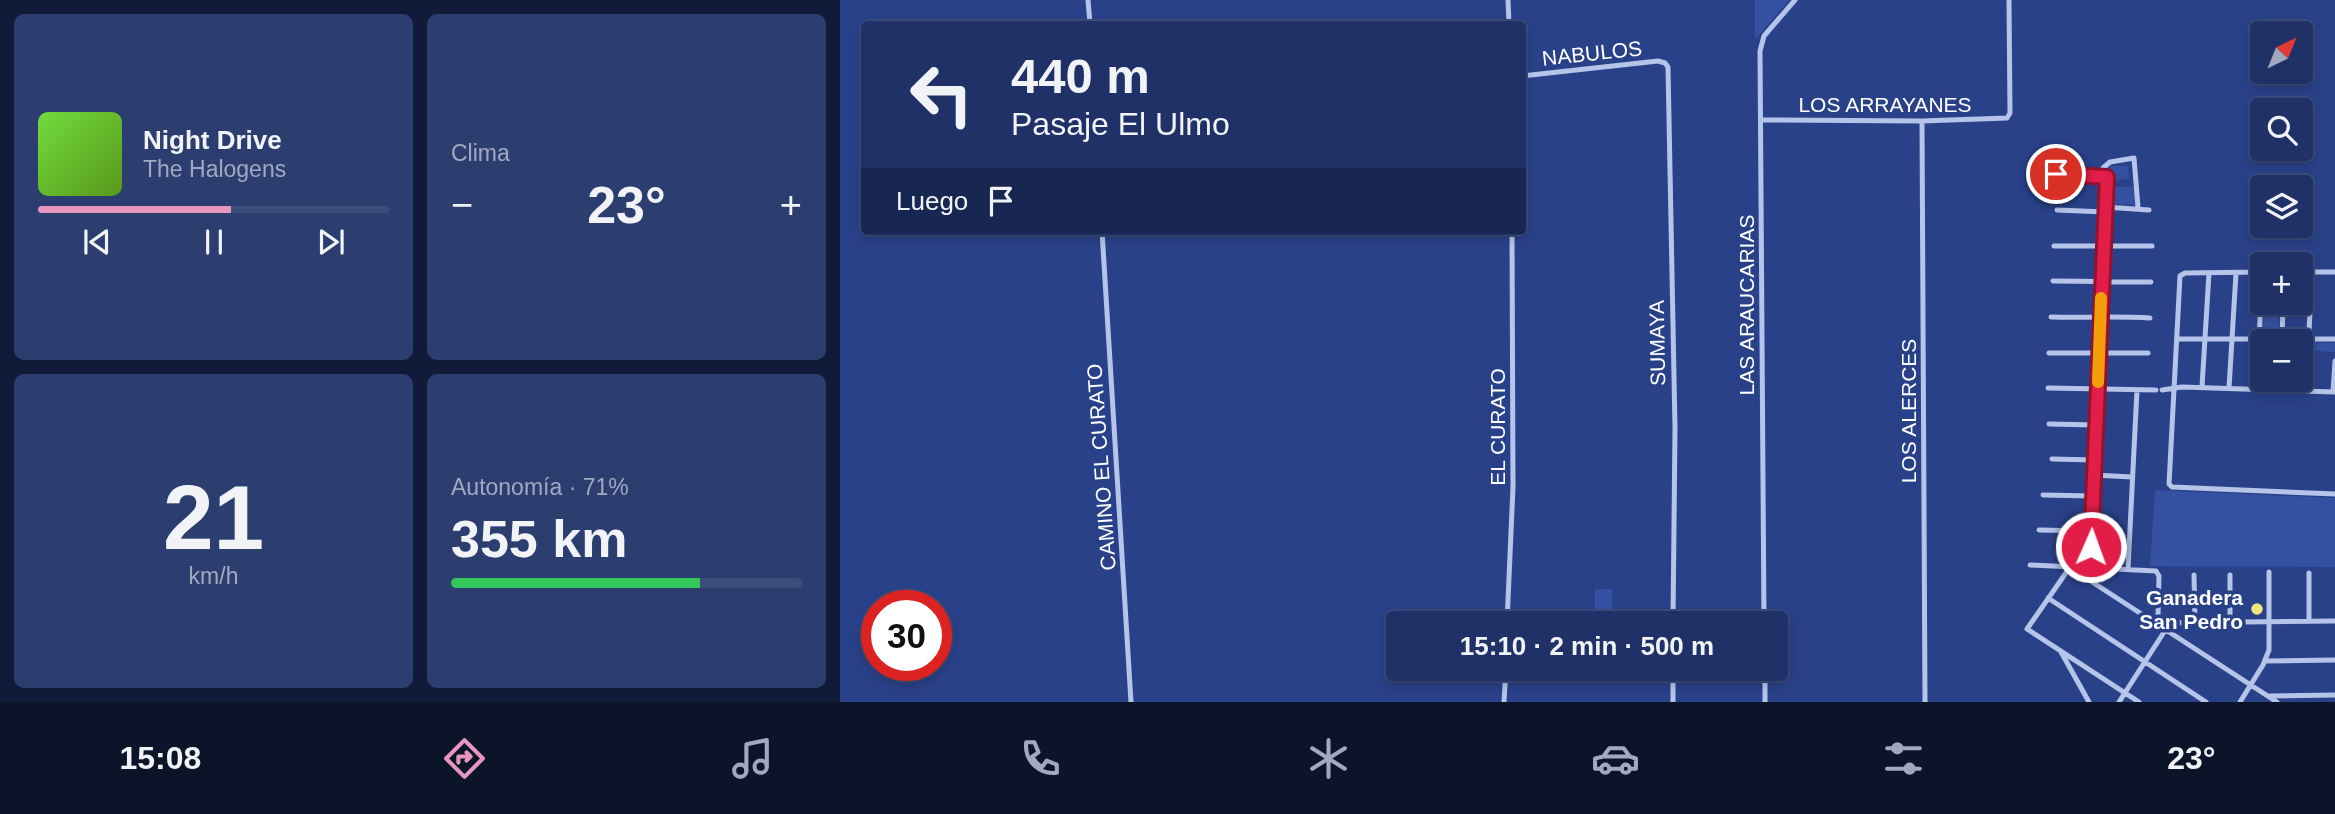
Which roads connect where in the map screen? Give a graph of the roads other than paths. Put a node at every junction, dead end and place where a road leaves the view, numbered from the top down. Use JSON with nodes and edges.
{"nodes":[{"id":1,"x":1088,"y":0,"type":"edge"},
{"id":2,"x":1508,"y":0,"type":"edge"},
{"id":3,"x":1795,"y":0,"type":"edge"},
{"id":4,"x":2009,"y":0,"type":"edge"},
{"id":5,"x":1090,"y":21,"type":"edge"},
{"id":6,"x":1509,"y":21,"type":"edge"},
{"id":7,"x":1665,"y":63,"type":"joint"},
{"id":8,"x":1526,"y":76,"type":"edge"},
{"id":9,"x":1761,"y":120,"type":"junction"},
{"id":10,"x":1922,"y":121,"type":"junction"},
{"id":11,"x":2056,"y":174,"type":"dead end"},
{"id":12,"x":2107,"y":177,"type":"junction"},
{"id":13,"x":2138,"y":207,"type":"junction"},
{"id":14,"x":2105,"y":209,"type":"junction"},
{"id":15,"x":2057,"y":210,"type":"dead end"},
{"id":16,"x":2149,"y":210,"type":"dead end"},
{"id":17,"x":1102,"y":235,"type":"edge"},
{"id":18,"x":1512,"y":235,"type":"edge"},
{"id":19,"x":2054,"y":246,"type":"dead end"},
{"id":20,"x":2104,"y":246,"type":"junction"},
{"id":21,"x":2152,"y":246,"type":"dead end"},
{"id":22,"x":2250,"y":272,"type":"edge"},
{"id":23,"x":2313,"y":272,"type":"edge"},
{"id":24,"x":2335,"y":272,"type":"edge"},
{"id":25,"x":2209,"y":273,"type":"junction"},
{"id":26,"x":2236,"y":273,"type":"junction"},
{"id":27,"x":2053,"y":281,"type":"dead end"},
{"id":28,"x":2102,"y":282,"type":"junction"},
{"id":29,"x":2151,"y":282,"type":"dead end"},
{"id":30,"x":2051,"y":317,"type":"dead end"},
{"id":31,"x":2101,"y":317,"type":"junction"},
{"id":32,"x":2150,"y":318,"type":"dead end"},
{"id":33,"x":2205,"y":339,"type":"junction"},
{"id":34,"x":2232,"y":339,"type":"junction"},
{"id":35,"x":2250,"y":339,"type":"edge"},
{"id":36,"x":2313,"y":339,"type":"edge"},
{"id":37,"x":2335,"y":339,"type":"edge"},
{"id":38,"x":2177,"y":340,"type":"junction"},
{"id":39,"x":2049,"y":353,"type":"dead end"},
{"id":40,"x":2099,"y":353,"type":"junction"},
{"id":41,"x":2148,"y":353,"type":"dead end"},
{"id":42,"x":2335,"y":361,"type":"edge"},
{"id":43,"x":2174,"y":387,"type":"junction"},
{"id":44,"x":2202,"y":387,"type":"junction"},
{"id":45,"x":2048,"y":388,"type":"dead end"},
{"id":46,"x":2230,"y":388,"type":"junction"},
{"id":47,"x":2097,"y":389,"type":"junction"},
{"id":48,"x":2250,"y":389,"type":"edge"},
{"id":49,"x":2137,"y":390,"type":"junction"},
{"id":50,"x":2313,"y":391,"type":"edge"},
{"id":51,"x":2334,"y":392,"type":"edge"},
{"id":52,"x":2049,"y":424,"type":"dead end"},
{"id":53,"x":2096,"y":425,"type":"junction"},
{"id":54,"x":2052,"y":460,"type":"dead end"},
{"id":55,"x":2094,"y":460,"type":"junction"},
{"id":56,"x":2094,"y":475,"type":"junction"},
{"id":57,"x":2133,"y":477,"type":"junction"},
{"id":58,"x":2335,"y":494,"type":"edge"},
{"id":59,"x":2043,"y":495,"type":"dead end"},
{"id":60,"x":2093,"y":496,"type":"junction"},
{"id":61,"x":2039,"y":530,"type":"dead end"},
{"id":62,"x":2091,"y":531,"type":"junction"},
{"id":63,"x":2030,"y":565,"type":"dead end"},
{"id":64,"x":2070,"y":567,"type":"junction"},
{"id":65,"x":2090,"y":568,"type":"junction"},
{"id":66,"x":2128,"y":569,"type":"junction"},
{"id":67,"x":2269,"y":572,"type":"dead end"},
{"id":68,"x":2309,"y":572,"type":"dead end"},
{"id":69,"x":2194,"y":575,"type":"dead end"},
{"id":70,"x":2230,"y":575,"type":"dead end"},
{"id":71,"x":2048,"y":598,"type":"junction"},
{"id":72,"x":1508,"y":611,"type":"edge"},
{"id":73,"x":1673,"y":611,"type":"edge"},
{"id":74,"x":1764,"y":611,"type":"edge"},
{"id":75,"x":2309,"y":621,"type":"junction"},
{"id":76,"x":2335,"y":621,"type":"edge"},
{"id":77,"x":2194,"y":622,"type":"junction"},
{"id":78,"x":2230,"y":622,"type":"junction"},
{"id":79,"x":2270,"y":622,"type":"junction"},
{"id":80,"x":2156,"y":623,"type":"junction"},
{"id":81,"x":2166,"y":629,"type":"junction"},
{"id":82,"x":2059,"y":650,"type":"junction"},
{"id":83,"x":2335,"y":660,"type":"edge"},
{"id":84,"x":2265,"y":661,"type":"junction"},
{"id":85,"x":2145,"y":662,"type":"junction"},
{"id":86,"x":1505,"y":681,"type":"edge"},
{"id":87,"x":1673,"y":681,"type":"edge"},
{"id":88,"x":1765,"y":681,"type":"edge"},
{"id":89,"x":2251,"y":685,"type":"junction"},
{"id":90,"x":2125,"y":692,"type":"junction"},
{"id":91,"x":2335,"y":695,"type":"edge"},
{"id":92,"x":2269,"y":696,"type":"junction"},
{"id":93,"x":1131,"y":702,"type":"edge"},
{"id":94,"x":1504,"y":702,"type":"edge"},
{"id":95,"x":1673,"y":702,"type":"edge"},
{"id":96,"x":1765,"y":702,"type":"edge"},
{"id":97,"x":1925,"y":702,"type":"edge"},
{"id":98,"x":2089,"y":702,"type":"edge"},
{"id":99,"x":2119,"y":702,"type":"edge"},
{"id":100,"x":2139,"y":702,"type":"edge"},
{"id":101,"x":2206,"y":702,"type":"edge"},
{"id":102,"x":2239,"y":702,"type":"edge"},
{"id":103,"x":2277,"y":702,"type":"edge"}],
"edges":[{"from":1,"to":5,"type":"street"},
{"from":2,"to":6,"type":"street"},
{"from":3,"to":9,"type":"street","name":"LAS ARAUCARIAS"},
{"from":4,"to":10,"type":"street","name":"LOS ARRAYANES"},
{"from":7,"to":8,"type":"street","name":"NABULOS"},
{"from":7,"to":73,"type":"street","name":"SUMAYA"},
{"from":9,"to":10,"type":"street","name":"LOS ARRAYANES"},
{"from":9,"to":74,"type":"street","name":"LAS ARAUCARIAS"},
{"from":10,"to":97,"type":"street","name":"LOS ALERCES"},
{"from":11,"to":12,"type":"street"},
{"from":12,"to":13,"type":"street"},
{"from":12,"to":14,"type":"street"},
{"from":13,"to":14,"type":"street"},
{"from":13,"to":16,"type":"street"},
{"from":14,"to":15,"type":"street"},
{"from":14,"to":20,"type":"street"},
{"from":17,"to":93,"type":"street","name":"CAMINO EL CURATO"},
{"from":18,"to":72,"type":"street","name":"EL CURATO"},
{"from":19,"to":20,"type":"street"},
{"from":20,"to":21,"type":"street"},
{"from":20,"to":28,"type":"street"},
{"from":22,"to":26,"type":"street"},
{"from":23,"to":24,"type":"street"},
{"from":25,"to":26,"type":"street"},
{"from":25,"to":33,"type":"street"},
{"from":25,"to":38,"type":"street"},
{"from":26,"to":34,"type":"street"},
{"from":27,"to":28,"type":"street"},
{"from":28,"to":29,"type":"street"},
{"from":28,"to":31,"type":"street"},
{"from":30,"to":31,"type":"street"},
{"from":31,"to":32,"type":"street"},
{"from":31,"to":40,"type":"street"},
{"from":33,"to":34,"type":"street"},
{"from":33,"to":38,"type":"street"},
{"from":33,"to":44,"type":"street"},
{"from":34,"to":35,"type":"street"},
{"from":34,"to":46,"type":"street"},
{"from":36,"to":37,"type":"street"},
{"from":38,"to":43,"type":"street"},
{"from":39,"to":40,"type":"street"},
{"from":40,"to":41,"type":"street"},
{"from":40,"to":47,"type":"street"},
{"from":42,"to":51,"type":"street"},
{"from":43,"to":44,"type":"street"},
{"from":43,"to":49,"type":"street"},
{"from":43,"to":58,"type":"street"},
{"from":44,"to":46,"type":"street"},
{"from":45,"to":47,"type":"street"},
{"from":46,"to":48,"type":"street"},
{"from":47,"to":49,"type":"street"},
{"from":47,"to":53,"type":"street"},
{"from":49,"to":57,"type":"street"},
{"from":50,"to":51,"type":"street"},
{"from":52,"to":53,"type":"street"},
{"from":53,"to":55,"type":"street"},
{"from":54,"to":55,"type":"street"},
{"from":55,"to":56,"type":"street"},
{"from":56,"to":57,"type":"street"},
{"from":56,"to":60,"type":"street"},
{"from":57,"to":66,"type":"street"},
{"from":59,"to":60,"type":"street"},
{"from":60,"to":62,"type":"street"},
{"from":61,"to":62,"type":"street"},
{"from":62,"to":65,"type":"street"},
{"from":63,"to":64,"type":"street"},
{"from":64,"to":65,"type":"street"},
{"from":64,"to":71,"type":"street"},
{"from":65,"to":66,"type":"street"},
{"from":65,"to":80,"type":"street"},
{"from":66,"to":80,"type":"street"},
{"from":67,"to":79,"type":"street"},
{"from":68,"to":75,"type":"street"},
{"from":69,"to":77,"type":"street"},
{"from":70,"to":78,"type":"street"},
{"from":71,"to":82,"type":"street"},
{"from":71,"to":85,"type":"street"},
{"from":75,"to":76,"type":"street"},
{"from":75,"to":79,"type":"street"},
{"from":77,"to":78,"type":"street"},
{"from":77,"to":80,"type":"street"},
{"from":78,"to":79,"type":"street"},
{"from":79,"to":84,"type":"street"},
{"from":80,"to":81,"type":"street"},
{"from":81,"to":85,"type":"street"},
{"from":81,"to":89,"type":"street"},
{"from":82,"to":90,"type":"street"},
{"from":82,"to":98,"type":"street"},
{"from":83,"to":84,"type":"street"},
{"from":84,"to":89,"type":"street"},
{"from":85,"to":90,"type":"street"},
{"from":85,"to":101,"type":"street"},
{"from":86,"to":94,"type":"street"},
{"from":87,"to":95,"type":"street"},
{"from":88,"to":96,"type":"street"},
{"from":89,"to":92,"type":"street"},
{"from":89,"to":102,"type":"street"},
{"from":90,"to":99,"type":"street"},
{"from":90,"to":100,"type":"street"},
{"from":91,"to":92,"type":"street"},
{"from":92,"to":103,"type":"street"}]}
